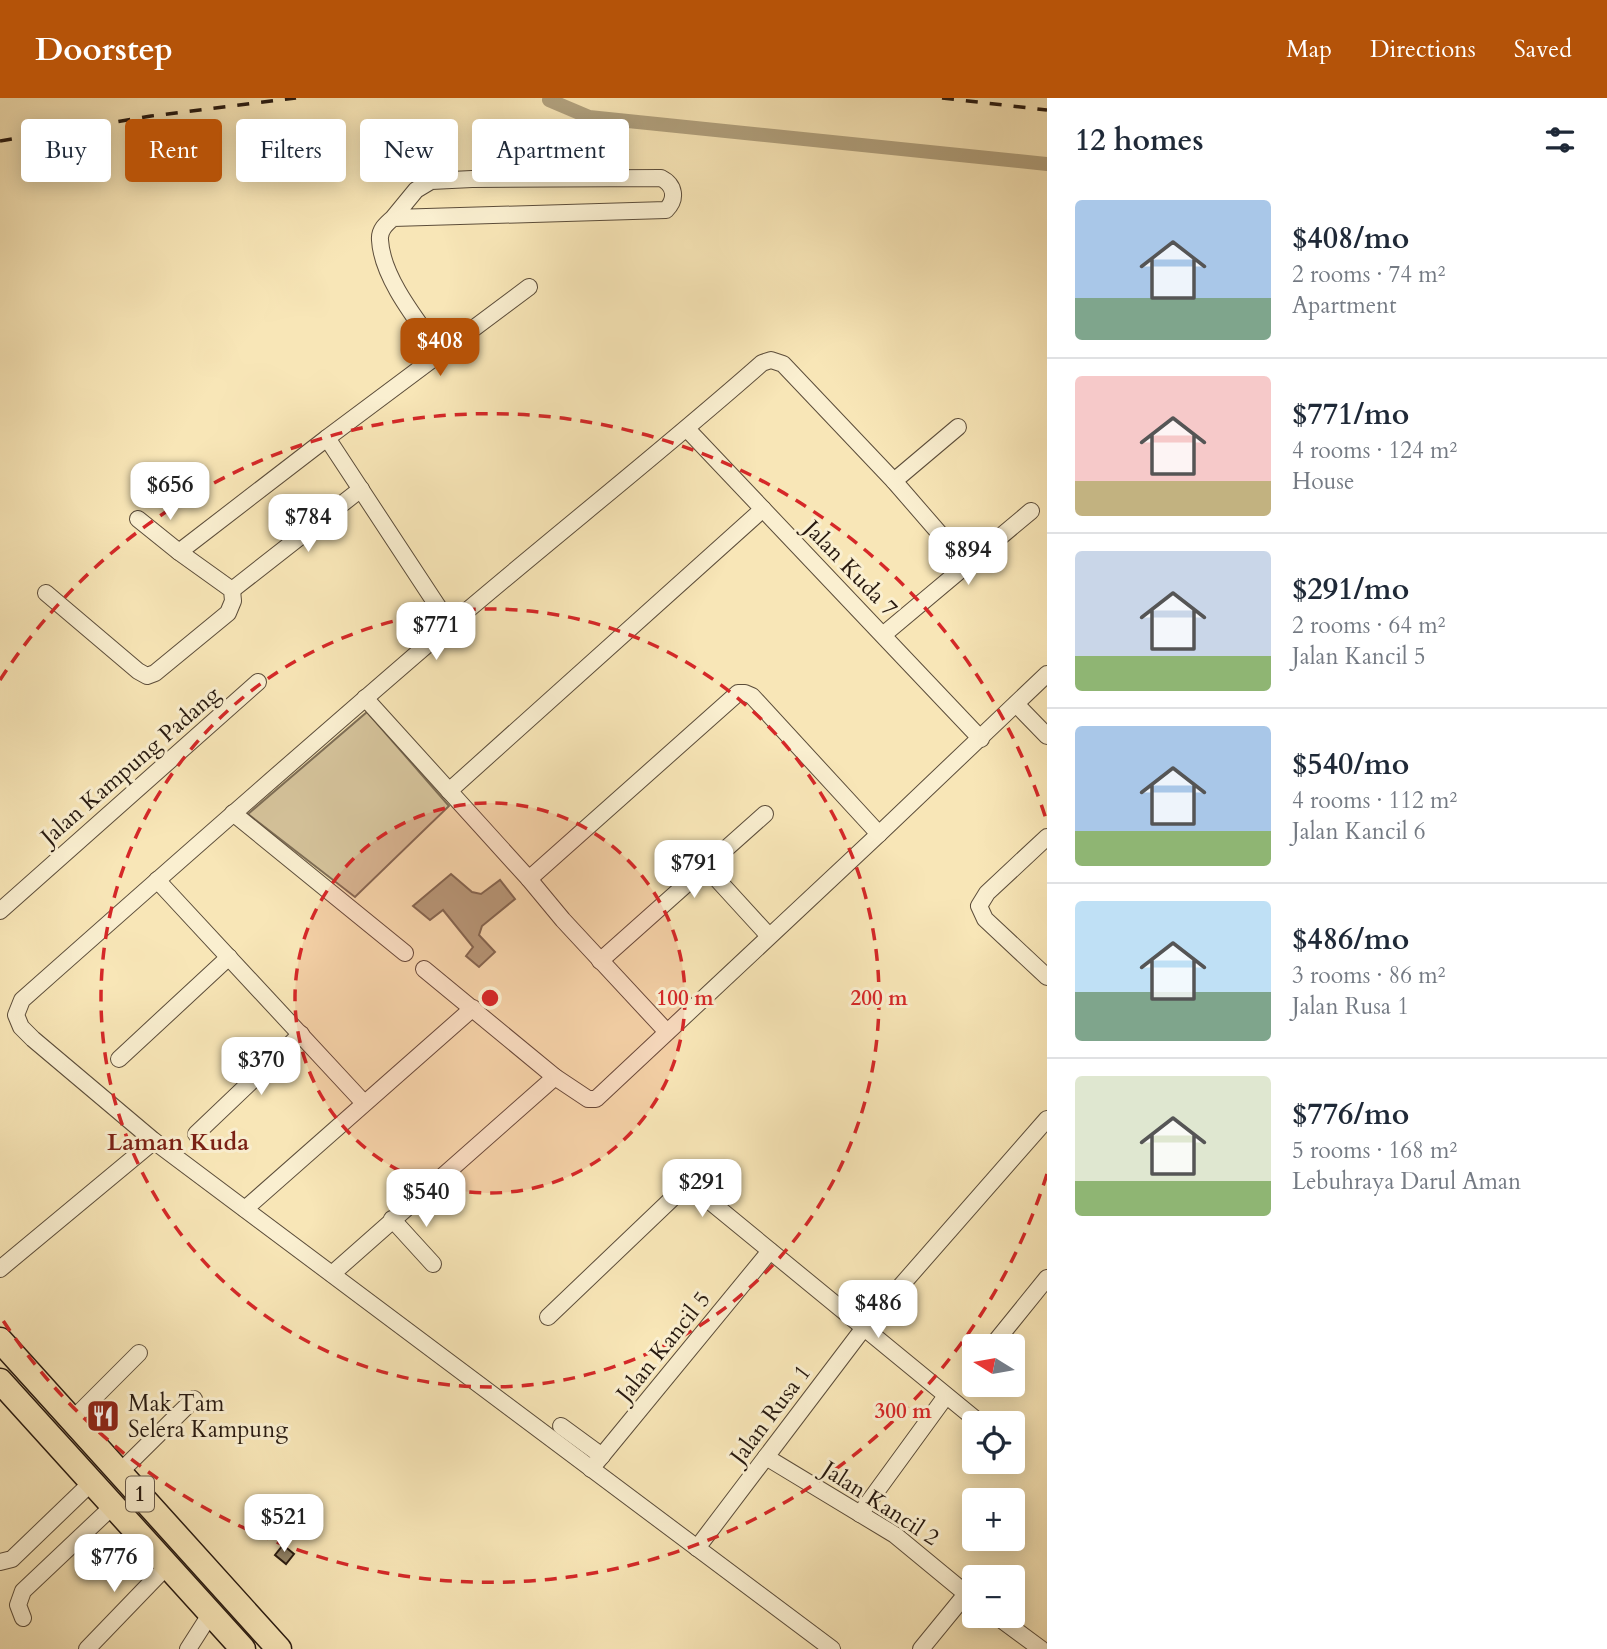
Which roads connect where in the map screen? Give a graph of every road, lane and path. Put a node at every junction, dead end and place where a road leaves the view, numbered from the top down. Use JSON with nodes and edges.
{"nodes":[{"id":1,"x":393,"y":218,"type":"junction"},
{"id":2,"x":528,"y":287,"type":"dead end"},
{"id":3,"x":441,"y":354,"type":"junction"},
{"id":4,"x":958,"y":427,"type":"dead end"},
{"id":5,"x":687,"y":429,"type":"junction"},
{"id":6,"x":327,"y":438,"type":"junction"},
{"id":7,"x":894,"y":481,"type":"junction"},
{"id":8,"x":360,"y":489,"type":"junction"},
{"id":9,"x":763,"y":509,"type":"junction"},
{"id":10,"x":1031,"y":511,"type":"dead end"},
{"id":11,"x":138,"y":519,"type":"dead end"},
{"id":12,"x":179,"y":552,"type":"junction"},
{"id":13,"x":966,"y":564,"type":"junction"},
{"id":14,"x":232,"y":590,"type":"junction"},
{"id":15,"x":46,"y":593,"type":"dead end"},
{"id":16,"x":450,"y":625,"type":"junction"},
{"id":17,"x":883,"y":635,"type":"junction"},
{"id":18,"x":1047,"y":674,"type":"edge"},
{"id":19,"x":258,"y":682,"type":"dead end"},
{"id":20,"x":365,"y":698,"type":"junction"},
{"id":21,"x":1016,"y":704,"type":"junction"},
{"id":22,"x":1047,"y":736,"type":"edge"},
{"id":23,"x":981,"y":739,"type":"junction"},
{"id":24,"x":449,"y":792,"type":"junction"},
{"id":25,"x":233,"y":813,"type":"junction"},
{"id":26,"x":765,"y":814,"type":"dead end"},
{"id":27,"x":880,"y":834,"type":"junction"},
{"id":28,"x":1047,"y":837,"type":"edge"},
{"id":29,"x":705,"y":866,"type":"junction"},
{"id":30,"x":529,"y":879,"type":"junction"},
{"id":31,"x":157,"y":880,"type":"junction"},
{"id":32,"x":0,"y":911,"type":"edge"},
{"id":33,"x":769,"y":936,"type":"junction"},
{"id":34,"x":405,"y":953,"type":"dead end"},
{"id":35,"x":229,"y":957,"type":"junction"},
{"id":36,"x":600,"y":961,"type":"junction"},
{"id":37,"x":424,"y":969,"type":"dead end"},
{"id":38,"x":1047,"y":977,"type":"edge"},
{"id":39,"x":472,"y":1009,"type":"junction"},
{"id":40,"x":667,"y":1032,"type":"junction"},
{"id":41,"x":301,"y":1034,"type":"junction"},
{"id":42,"x":118,"y":1059,"type":"dead end"},
{"id":43,"x":555,"y":1077,"type":"junction"},
{"id":44,"x":364,"y":1102,"type":"junction"},
{"id":45,"x":1047,"y":1119,"type":"edge"},
{"id":46,"x":195,"y":1134,"type":"dead end"},
{"id":47,"x":154,"y":1141,"type":"junction"},
{"id":48,"x":245,"y":1209,"type":"junction"},
{"id":49,"x":393,"y":1219,"type":"junction"},
{"id":50,"x":770,"y":1251,"type":"junction"},
{"id":51,"x":433,"y":1264,"type":"dead end"},
{"id":52,"x":0,"y":1269,"type":"edge"},
{"id":53,"x":332,"y":1274,"type":"junction"},
{"id":54,"x":1047,"y":1278,"type":"edge"},
{"id":55,"x":548,"y":1317,"type":"dead end"},
{"id":56,"x":863,"y":1329,"type":"junction"},
{"id":57,"x":1002,"y":1334,"type":"edge"},
{"id":58,"x":0,"y":1340,"type":"edge"},
{"id":59,"x":139,"y":1353,"type":"dead end"},
{"id":60,"x":0,"y":1381,"type":"edge"},
{"id":61,"x":946,"y":1396,"type":"junction"},
{"id":62,"x":194,"y":1399,"type":"dead end"},
{"id":63,"x":965,"y":1411,"type":"edge"},
{"id":64,"x":72,"y":1420,"type":"junction"},
{"id":65,"x":561,"y":1426,"type":"dead end"},
{"id":66,"x":766,"y":1457,"type":"junction"},
{"id":67,"x":597,"y":1463,"type":"junction"},
{"id":68,"x":120,"y":1472,"type":"junction"},
{"id":69,"x":92,"y":1482,"type":"junction"},
{"id":70,"x":114,"y":1505,"type":"junction"},
{"id":71,"x":860,"y":1514,"type":"junction"},
{"id":72,"x":697,"y":1548,"type":"junction"},
{"id":73,"x":0,"y":1562,"type":"edge"},
{"id":74,"x":168,"y":1565,"type":"junction"},
{"id":75,"x":962,"y":1590,"type":"edge"},
{"id":76,"x":962,"y":1605,"type":"edge"},
{"id":77,"x":211,"y":1613,"type":"junction"},
{"id":78,"x":23,"y":1618,"type":"dead end"},
{"id":79,"x":1013,"y":1628,"type":"edge"},
{"id":80,"x":1047,"y":1643,"type":"edge"},
{"id":81,"x":87,"y":1649,"type":"edge"},
{"id":82,"x":188,"y":1649,"type":"edge"},
{"id":83,"x":243,"y":1649,"type":"edge"},
{"id":84,"x":279,"y":1649,"type":"edge"},
{"id":85,"x":832,"y":1649,"type":"edge"},
{"id":86,"x":921,"y":1649,"type":"edge"},
{"id":87,"x":1042,"y":1649,"type":"edge"}],
"edges":[{"from":1,"to":1,"type":"street"},
{"from":1,"to":3,"type":"street"},
{"from":2,"to":3,"type":"street"},
{"from":3,"to":6,"type":"street"},
{"from":4,"to":7,"type":"street"},
{"from":5,"to":7,"type":"street"},
{"from":5,"to":9,"type":"street","name":"Jalan Kuda 7"},
{"from":5,"to":16,"type":"street"},
{"from":6,"to":8,"type":"street"},
{"from":6,"to":12,"type":"street"},
{"from":7,"to":13,"type":"street"},
{"from":8,"to":14,"type":"street"},
{"from":8,"to":16,"type":"street"},
{"from":9,"to":17,"type":"street","name":"Jalan Kuda 7"},
{"from":9,"to":24,"type":"street"},
{"from":10,"to":13,"type":"street"},
{"from":11,"to":12,"type":"street"},
{"from":12,"to":14,"type":"street"},
{"from":13,"to":17,"type":"street"},
{"from":14,"to":15,"type":"street"},
{"from":16,"to":20,"type":"street"},
{"from":17,"to":23,"type":"street","name":"Jalan Kuda 7"},
{"from":18,"to":21,"type":"street"},
{"from":19,"to":32,"type":"street","name":"Jalan Kampung Padang"},
{"from":20,"to":24,"type":"street"},
{"from":20,"to":25,"type":"street"},
{"from":21,"to":22,"type":"street"},
{"from":21,"to":23,"type":"street"},
{"from":23,"to":27,"type":"street"},
{"from":24,"to":30,"type":"street"},
{"from":25,"to":31,"type":"street"},
{"from":25,"to":34,"type":"street"},
{"from":26,"to":29,"type":"street"},
{"from":27,"to":30,"type":"street"},
{"from":27,"to":33,"type":"street"},
{"from":28,"to":38,"type":"street"},
{"from":29,"to":33,"type":"street"},
{"from":29,"to":36,"type":"street"},
{"from":30,"to":36,"type":"street"},
{"from":31,"to":35,"type":"street"},
{"from":31,"to":47,"type":"street"},
{"from":33,"to":40,"type":"street"},
{"from":35,"to":41,"type":"street"},
{"from":35,"to":42,"type":"street"},
{"from":36,"to":40,"type":"street"},
{"from":37,"to":39,"type":"street"},
{"from":39,"to":43,"type":"street"},
{"from":39,"to":44,"type":"street"},
{"from":40,"to":43,"type":"street"},
{"from":41,"to":44,"type":"street"},
{"from":41,"to":46,"type":"street"},
{"from":43,"to":49,"type":"street"},
{"from":44,"to":48,"type":"street"},
{"from":45,"to":56,"type":"street","name":"Jalan Rusa 1"},
{"from":47,"to":48,"type":"street"},
{"from":47,"to":52,"type":"street"},
{"from":48,"to":53,"type":"street"},
{"from":49,"to":51,"type":"street"},
{"from":49,"to":53,"type":"street"},
{"from":50,"to":55,"type":"street"},
{"from":50,"to":56,"type":"street"},
{"from":50,"to":67,"type":"street","name":"Jalan Kancil 5"},
{"from":53,"to":67,"type":"street"},
{"from":54,"to":57,"type":"street"},
{"from":56,"to":61,"type":"street"},
{"from":56,"to":66,"type":"street","name":"Jalan Rusa 1"},
{"from":58,"to":64,"type":"highway","number":"1"},
{"from":59,"to":64,"type":"street"},
{"from":60,"to":69,"type":"highway","number":"1"},
{"from":61,"to":63,"type":"street"},
{"from":61,"to":71,"type":"street"},
{"from":62,"to":68,"type":"street"},
{"from":64,"to":68,"type":"highway","number":"1"},
{"from":65,"to":67,"type":"street"},
{"from":66,"to":71,"type":"street","name":"Jalan Kancil 2"},
{"from":66,"to":72,"type":"street","name":"Jalan Rusa 1"},
{"from":67,"to":72,"type":"street"},
{"from":68,"to":84,"type":"highway","number":"1"},
{"from":69,"to":70,"type":"highway","number":"1"},
{"from":69,"to":73,"type":"street"},
{"from":70,"to":74,"type":"highway","number":"1"},
{"from":70,"to":78,"type":"street"},
{"from":71,"to":75,"type":"street","name":"Jalan Kancil 2"},
{"from":72,"to":85,"type":"street"},
{"from":74,"to":77,"type":"highway","number":"1"},
{"from":74,"to":81,"type":"street"},
{"from":76,"to":86,"type":"street","name":"Jalan Kancil 2"},
{"from":77,"to":82,"type":"street"},
{"from":77,"to":83,"type":"highway","number":"1"},
{"from":79,"to":87,"type":"street"},
{"from":80,"to":87,"type":"street"}]}
